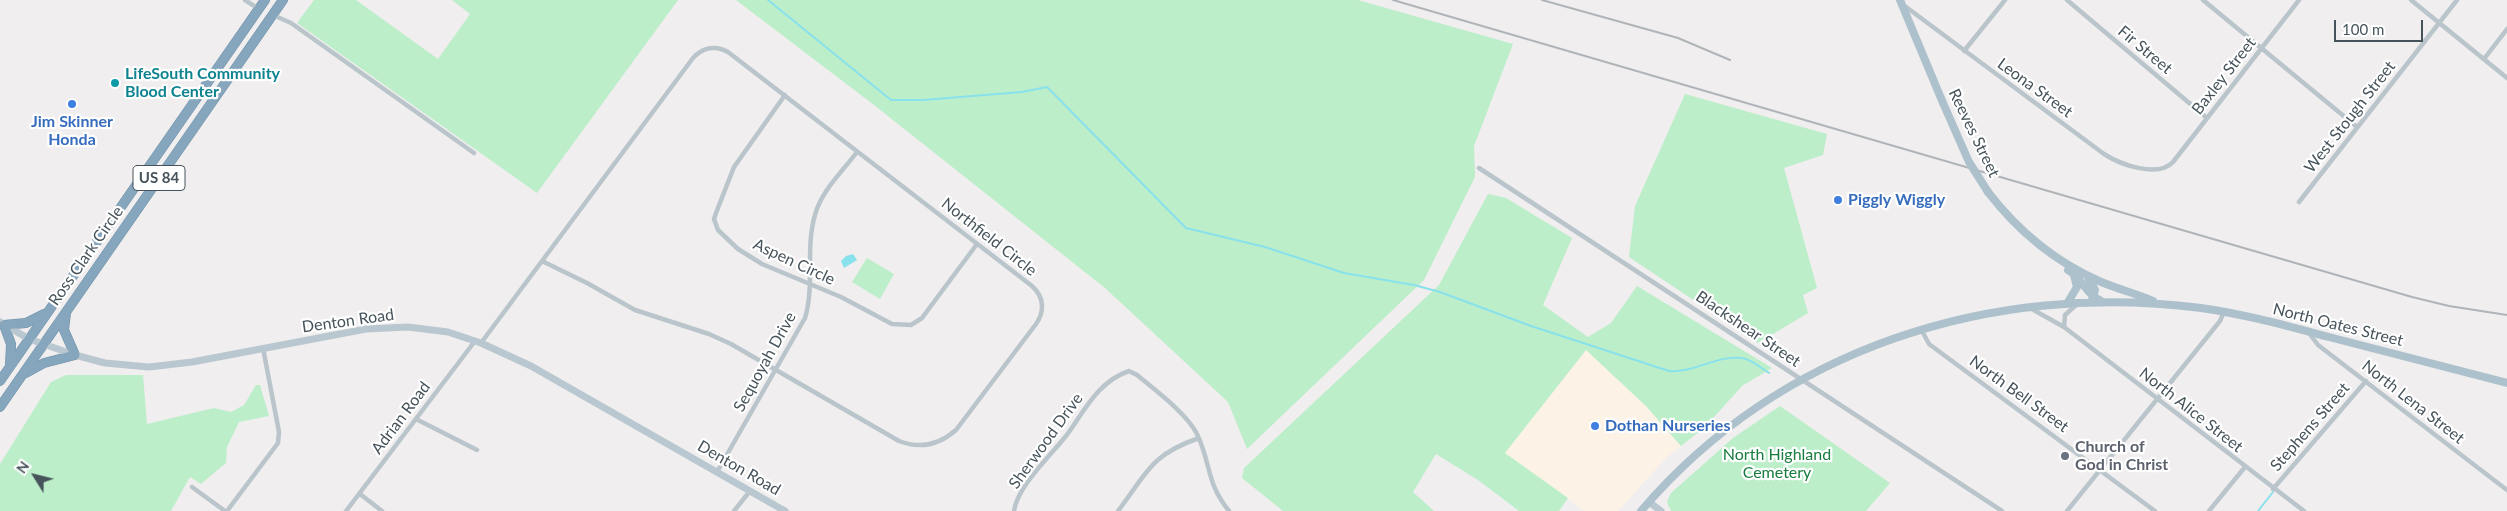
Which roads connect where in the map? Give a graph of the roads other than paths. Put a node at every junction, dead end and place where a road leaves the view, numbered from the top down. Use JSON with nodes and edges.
{"nodes":[{"id":1,"x":245,"y":0,"type":"edge"},
{"id":2,"x":265,"y":0,"type":"edge"},
{"id":3,"x":283,"y":0,"type":"edge"},
{"id":4,"x":2005,"y":0,"type":"edge"},
{"id":5,"x":2066,"y":0,"type":"edge"},
{"id":6,"x":2203,"y":0,"type":"edge"},
{"id":7,"x":2299,"y":0,"type":"edge"},
{"id":8,"x":2411,"y":0,"type":"edge"},
{"id":9,"x":2457,"y":0,"type":"edge"},
{"id":10,"x":1899,"y":1,"type":"edge"},
{"id":11,"x":259,"y":9,"type":"junction"},
{"id":12,"x":273,"y":15,"type":"junction"},
{"id":13,"x":2439,"y":23,"type":"junction"},
{"id":14,"x":2507,"y":29,"type":"edge"},
{"id":15,"x":2261,"y":48,"type":"junction"},
{"id":16,"x":1964,"y":51,"type":"junction"},
{"id":17,"x":2484,"y":59,"type":"junction"},
{"id":18,"x":2507,"y":78,"type":"edge"},
{"id":19,"x":203,"y":89,"type":"junction"},
{"id":20,"x":785,"y":95,"type":"junction"},
{"id":21,"x":215,"y":97,"type":"junction"},
{"id":22,"x":2207,"y":118,"type":"junction"},
{"id":23,"x":2358,"y":127,"type":"junction"},
{"id":24,"x":858,"y":152,"type":"junction"},
{"id":25,"x":474,"y":153,"type":"dead end"},
{"id":26,"x":2169,"y":166,"type":"joint"},
{"id":27,"x":1479,"y":168,"type":"dead end"},
{"id":28,"x":134,"y":188,"type":"junction"},
{"id":29,"x":142,"y":202,"type":"junction"},
{"id":30,"x":2299,"y":202,"type":"dead end"},
{"id":31,"x":977,"y":244,"type":"junction"},
{"id":32,"x":2054,"y":257,"type":"junction"},
{"id":33,"x":542,"y":261,"type":"junction"},
{"id":34,"x":2073,"y":273,"type":"junction"},
{"id":35,"x":2086,"y":275,"type":"junction"},
{"id":36,"x":810,"y":284,"type":"junction"},
{"id":37,"x":2087,"y":300,"type":"junction"},
{"id":38,"x":2068,"y":302,"type":"junction"},
{"id":39,"x":2160,"y":304,"type":"junction"},
{"id":40,"x":2026,"y":306,"type":"junction"},
{"id":41,"x":49,"y":311,"type":"junction"},
{"id":42,"x":66,"y":311,"type":"junction"},
{"id":43,"x":2224,"y":312,"type":"junction"},
{"id":44,"x":2,"y":324,"type":"edge"},
{"id":45,"x":2064,"y":327,"type":"junction"},
{"id":46,"x":1921,"y":329,"type":"junction"},
{"id":47,"x":2308,"y":332,"type":"junction"},
{"id":48,"x":29,"y":339,"type":"junction"},
{"id":49,"x":478,"y":342,"type":"junction"},
{"id":50,"x":43,"y":344,"type":"junction"},
{"id":51,"x":263,"y":348,"type":"junction"},
{"id":52,"x":75,"y":355,"type":"junction"},
{"id":53,"x":10,"y":366,"type":"junction"},
{"id":54,"x":776,"y":370,"type":"junction"},
{"id":55,"x":21,"y":376,"type":"junction"},
{"id":56,"x":1801,"y":380,"type":"junction"},
{"id":57,"x":0,"y":381,"type":"edge"},
{"id":58,"x":2366,"y":381,"type":"junction"},
{"id":59,"x":2507,"y":383,"type":"edge"},
{"id":60,"x":2157,"y":400,"type":"junction"},
{"id":61,"x":0,"y":407,"type":"edge"},
{"id":62,"x":416,"y":419,"type":"junction"},
{"id":63,"x":1199,"y":438,"type":"junction"},
{"id":64,"x":477,"y":450,"type":"dead end"},
{"id":65,"x":2245,"y":467,"type":"junction"},
{"id":66,"x":2100,"y":470,"type":"junction"},
{"id":67,"x":717,"y":472,"type":"junction"},
{"id":68,"x":192,"y":486,"type":"dead end"},
{"id":69,"x":2274,"y":489,"type":"junction"},
{"id":70,"x":2507,"y":490,"type":"edge"},
{"id":71,"x":750,"y":491,"type":"junction"},
{"id":72,"x":360,"y":494,"type":"junction"},
{"id":73,"x":1648,"y":502,"type":"junction"},
{"id":74,"x":226,"y":511,"type":"edge"},
{"id":75,"x":346,"y":511,"type":"edge"},
{"id":76,"x":382,"y":511,"type":"edge"},
{"id":77,"x":734,"y":511,"type":"edge"},
{"id":78,"x":785,"y":511,"type":"edge"},
{"id":79,"x":1014,"y":511,"type":"edge"},
{"id":80,"x":1118,"y":511,"type":"edge"},
{"id":81,"x":1229,"y":511,"type":"edge"},
{"id":82,"x":1641,"y":511,"type":"edge"},
{"id":83,"x":1661,"y":511,"type":"edge"},
{"id":84,"x":2002,"y":511,"type":"edge"},
{"id":85,"x":2067,"y":511,"type":"edge"},
{"id":86,"x":2155,"y":511,"type":"edge"},
{"id":87,"x":2210,"y":511,"type":"edge"},
{"id":88,"x":2304,"y":511,"type":"edge"}],
"edges":[{"from":1,"to":11,"type":"street"},
{"from":2,"to":11,"type":"highway","name":"Ross Clark Circle","number":"US 84"},
{"from":3,"to":12,"type":"highway","name":"Ross Clark Circle","number":"US 84"},
{"from":4,"to":16,"type":"street"},
{"from":5,"to":22,"type":"street","name":"Fir Street"},
{"from":6,"to":15,"type":"street"},
{"from":7,"to":15,"type":"street","name":"Baxley Street"},
{"from":8,"to":13,"type":"street"},
{"from":9,"to":13,"type":"street","name":"West Stough Street"},
{"from":10,"to":16,"type":"street","name":"Leona Street"},
{"from":10,"to":32,"type":"main road","name":"Reeves Street","bridge":true},
{"from":11,"to":12,"type":"highway"},
{"from":11,"to":19,"type":"highway","name":"Ross Clark Circle","number":"US 84"},
{"from":12,"to":21,"type":"highway","name":"Ross Clark Circle","number":"US 84"},
{"from":12,"to":25,"type":"street"},
{"from":13,"to":17,"type":"street"},
{"from":13,"to":23,"type":"street","name":"West Stough Street"},
{"from":14,"to":17,"type":"street"},
{"from":15,"to":22,"type":"street","name":"Baxley Street"},
{"from":15,"to":23,"type":"street"},
{"from":16,"to":26,"type":"street","name":"Leona Street"},
{"from":17,"to":18,"type":"street"},
{"from":19,"to":21,"type":"highway"},
{"from":19,"to":28,"type":"highway","name":"Ross Clark Circle","number":"US 84"},
{"from":20,"to":24,"type":"street","name":"Northfield Circle"},
{"from":20,"to":33,"type":"street","name":"Northfield Circle"},
{"from":20,"to":36,"type":"street","name":"Aspen Circle"},
{"from":21,"to":29,"type":"highway","name":"Ross Clark Circle","number":"US 84"},
{"from":22,"to":26,"type":"street","name":"Baxley Street"},
{"from":23,"to":30,"type":"street","name":"West Stough Street"},
{"from":24,"to":31,"type":"street","name":"Northfield Circle"},
{"from":24,"to":36,"type":"street","name":"Sequoyah Drive"},
{"from":27,"to":56,"type":"street","name":"Blackshear Street"},
{"from":28,"to":29,"type":"highway"},
{"from":28,"to":41,"type":"highway","name":"Ross Clark Circle","number":"US 84"},
{"from":29,"to":42,"type":"highway","name":"Ross Clark Circle","number":"US 84"},
{"from":31,"to":36,"type":"street","name":"Aspen Circle"},
{"from":31,"to":54,"type":"street","name":"Northfield Circle"},
{"from":32,"to":34,"type":"main road","name":"Reeves Street"},
{"from":32,"to":35,"type":"main road","name":"Reeves Street"},
{"from":33,"to":49,"type":"street","name":"Northfield Circle"},
{"from":33,"to":54,"type":"street","name":"Northfield Circle"},
{"from":34,"to":37,"type":"main road","name":"Reeves Street"},
{"from":34,"to":38,"type":"main road"},
{"from":35,"to":37,"type":"main road"},
{"from":35,"to":39,"type":"main road","name":"Reeves Street"},
{"from":36,"to":54,"type":"street","name":"Sequoyah Drive"},
{"from":37,"to":38,"type":"main road"},
{"from":37,"to":39,"type":"main road"},
{"from":37,"to":45,"type":"street"},
{"from":38,"to":40,"type":"main road"},
{"from":39,"to":43,"type":"main road","name":"North Oates Street"},
{"from":40,"to":45,"type":"street","name":"North Alice Street"},
{"from":40,"to":46,"type":"main road"},
{"from":41,"to":44,"type":"highway"},
{"from":41,"to":48,"type":"highway","name":"Ross Clark Circle","number":"US 84"},
{"from":42,"to":50,"type":"highway","name":"Ross Clark Circle","number":"US 84"},
{"from":42,"to":52,"type":"highway"},
{"from":43,"to":47,"type":"main road","name":"North Oates Street"},
{"from":43,"to":60,"type":"street"},
{"from":44,"to":48,"type":"street","name":"Denton Road"},
{"from":44,"to":53,"type":"highway"},
{"from":45,"to":60,"type":"street","name":"North Alice Street"},
{"from":46,"to":56,"type":"main road"},
{"from":46,"to":66,"type":"street","name":"North Bell Street"},
{"from":47,"to":58,"type":"street","name":"North Lena Street"},
{"from":47,"to":59,"type":"main road","name":"North Oates Street"},
{"from":48,"to":50,"type":"street","name":"Denton Road"},
{"from":48,"to":53,"type":"highway","name":"Ross Clark Circle","number":"US 84"},
{"from":49,"to":51,"type":"street","name":"Denton Road"},
{"from":49,"to":62,"type":"street","name":"Adrian Road"},
{"from":49,"to":67,"type":"street","name":"Denton Road"},
{"from":50,"to":52,"type":"street","name":"Denton Road"},
{"from":50,"to":55,"type":"highway","name":"Ross Clark Circle","number":"US 84"},
{"from":51,"to":52,"type":"street","name":"Denton Road"},
{"from":51,"to":74,"type":"street"},
{"from":52,"to":55,"type":"highway"},
{"from":53,"to":57,"type":"highway","name":"Ross Clark Circle","number":"US 84"},
{"from":54,"to":67,"type":"street","name":"Sequoyah Drive"},
{"from":55,"to":61,"type":"highway","name":"Ross Clark Circle","number":"US 84"},
{"from":56,"to":73,"type":"main road"},
{"from":56,"to":84,"type":"street","name":"Blackshear Street"},
{"from":58,"to":69,"type":"street","name":"Stephens Street"},
{"from":58,"to":70,"type":"street","name":"North Lena Street"},
{"from":60,"to":65,"type":"street","name":"North Alice Street"},
{"from":60,"to":66,"type":"street"},
{"from":62,"to":64,"type":"street"},
{"from":62,"to":72,"type":"street","name":"Adrian Road"},
{"from":63,"to":79,"type":"street","name":"Sherwood Drive"},
{"from":63,"to":80,"type":"street"},
{"from":63,"to":81,"type":"street","name":"Sherwood Drive"},
{"from":65,"to":69,"type":"street","name":"North Alice Street"},
{"from":65,"to":87,"type":"street"},
{"from":66,"to":85,"type":"street"},
{"from":66,"to":86,"type":"street","name":"North Bell Street"},
{"from":67,"to":71,"type":"street","name":"Denton Road"},
{"from":68,"to":74,"type":"street"},
{"from":69,"to":88,"type":"street","name":"North Alice Street"},
{"from":71,"to":77,"type":"street"},
{"from":71,"to":78,"type":"street","name":"Denton Road"},
{"from":72,"to":75,"type":"street","name":"Adrian Road"},
{"from":72,"to":76,"type":"street"},
{"from":73,"to":82,"type":"main road"},
{"from":73,"to":83,"type":"street"}]}
